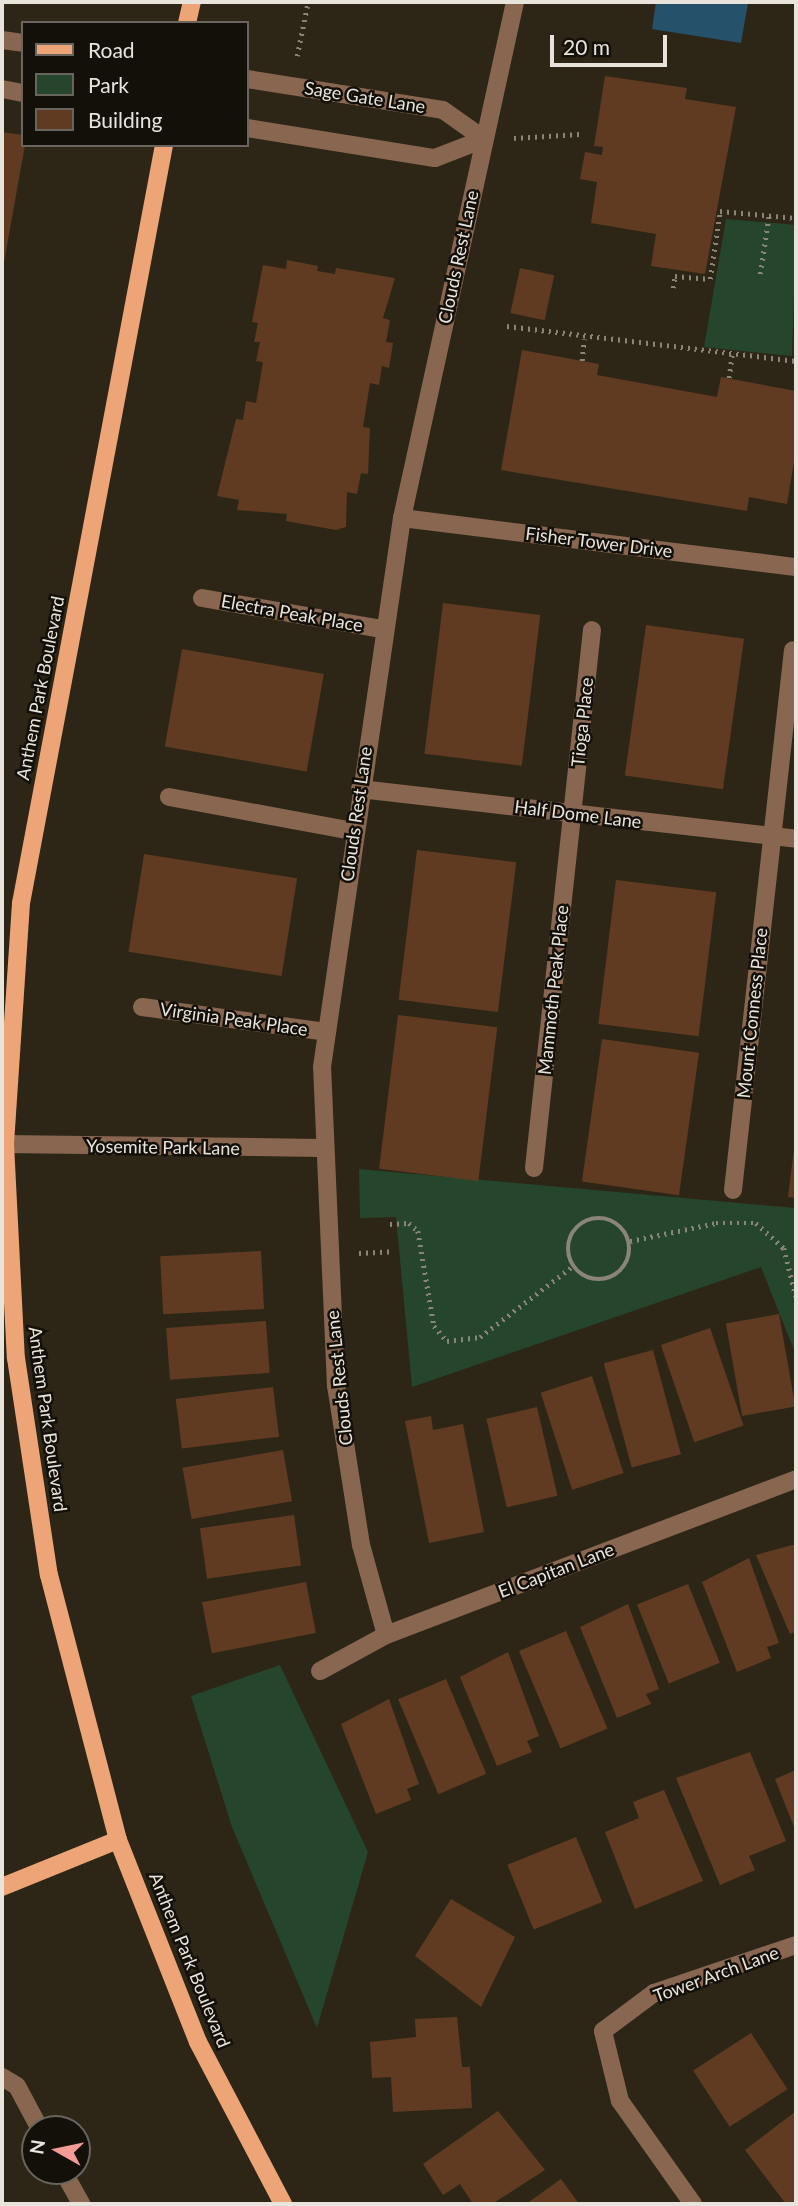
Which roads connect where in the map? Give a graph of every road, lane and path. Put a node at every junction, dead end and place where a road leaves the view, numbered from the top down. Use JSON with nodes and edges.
{"nodes":[{"id":1,"x":192,"y":2,"type":"edge"},
{"id":2,"x":309,"y":2,"type":"edge"},
{"id":3,"x":515,"y":2,"type":"edge"},
{"id":4,"x":187,"y":21,"type":"edge"},
{"id":5,"x":2,"y":40,"type":"edge"},
{"id":6,"x":21,"y":43,"type":"edge"},
{"id":7,"x":297,"y":57,"type":"dead end"},
{"id":8,"x":248,"y":79,"type":"edge"},
{"id":9,"x":2,"y":89,"type":"edge"},
{"id":10,"x":21,"y":93,"type":"edge"},
{"id":11,"x":248,"y":128,"type":"edge"},
{"id":12,"x":580,"y":134,"type":"dead end"},
{"id":13,"x":484,"y":139,"type":"junction"},
{"id":14,"x":164,"y":147,"type":"edge"},
{"id":15,"x":769,"y":215,"type":"junction"},
{"id":16,"x":796,"y":218,"type":"edge"},
{"id":17,"x":760,"y":274,"type":"dead end"},
{"id":18,"x":673,"y":289,"type":"dead end"},
{"id":19,"x":507,"y":326,"type":"dead end"},
{"id":20,"x":584,"y":339,"type":"junction"},
{"id":21,"x":732,"y":355,"type":"junction"},
{"id":22,"x":582,"y":361,"type":"dead end"},
{"id":23,"x":796,"y":361,"type":"edge"},
{"id":24,"x":729,"y":378,"type":"dead end"},
{"id":25,"x":402,"y":518,"type":"junction"},
{"id":26,"x":796,"y":567,"type":"edge"},
{"id":27,"x":202,"y":598,"type":"dead end"},
{"id":28,"x":382,"y":629,"type":"junction"},
{"id":29,"x":592,"y":630,"type":"dead end"},
{"id":30,"x":793,"y":650,"type":"dead end"},
{"id":31,"x":360,"y":789,"type":"junction"},
{"id":32,"x":169,"y":797,"type":"dead end"},
{"id":33,"x":572,"y":813,"type":"junction"},
{"id":34,"x":352,"y":831,"type":"junction"},
{"id":35,"x":771,"y":836,"type":"junction"},
{"id":36,"x":796,"y":839,"type":"edge"},
{"id":37,"x":142,"y":1007,"type":"dead end"},
{"id":38,"x":326,"y":1032,"type":"junction"},
{"id":39,"x":4,"y":1144,"type":"edge"},
{"id":40,"x":321,"y":1148,"type":"junction"},
{"id":41,"x":534,"y":1168,"type":"dead end"},
{"id":42,"x":733,"y":1191,"type":"dead end"},
{"id":43,"x":390,"y":1224,"type":"dead end"},
{"id":44,"x":630,"y":1241,"type":"junction"},
{"id":45,"x":573,"y":1266,"type":"junction"},
{"id":46,"x":796,"y":1297,"type":"edge"},
{"id":47,"x":796,"y":1479,"type":"edge"},
{"id":48,"x":386,"y":1635,"type":"junction"},
{"id":49,"x":320,"y":1671,"type":"dead end"},
{"id":50,"x":118,"y":1840,"type":"junction"},
{"id":51,"x":2,"y":1888,"type":"edge"},
{"id":52,"x":796,"y":1945,"type":"edge"},
{"id":53,"x":2,"y":2077,"type":"edge"},
{"id":54,"x":33,"y":2115,"type":"edge"},
{"id":55,"x":71,"y":2185,"type":"edge"},
{"id":56,"x":81,"y":2204,"type":"edge"},
{"id":57,"x":284,"y":2204,"type":"edge"},
{"id":58,"x":693,"y":2204,"type":"edge"}],
"edges":[{"from":1,"to":4,"type":"main road"},
{"from":2,"to":7,"type":"path"},
{"from":3,"to":13,"type":"street","name":"Clouds Rest Lane"},
{"from":5,"to":6,"type":"street"},
{"from":8,"to":13,"type":"street","name":"Sage Gate Lane"},
{"from":9,"to":10,"type":"street"},
{"from":11,"to":13,"type":"street"},
{"from":12,"to":13,"type":"path"},
{"from":13,"to":25,"type":"street","name":"Clouds Rest Lane"},
{"from":14,"to":39,"type":"main road","name":"Anthem Park Boulevard"},
{"from":15,"to":16,"type":"path"},
{"from":15,"to":17,"type":"path"},
{"from":15,"to":18,"type":"path"},
{"from":19,"to":20,"type":"path"},
{"from":20,"to":21,"type":"path"},
{"from":20,"to":22,"type":"path"},
{"from":21,"to":23,"type":"path"},
{"from":21,"to":24,"type":"path"},
{"from":25,"to":26,"type":"street","name":"Fisher Tower Drive"},
{"from":25,"to":28,"type":"street","name":"Clouds Rest Lane"},
{"from":27,"to":28,"type":"street","name":"Electra Peak Place"},
{"from":28,"to":31,"type":"street","name":"Clouds Rest Lane"},
{"from":29,"to":33,"type":"street","name":"Tioga Place"},
{"from":30,"to":35,"type":"street","name":"Mount Conness Place"},
{"from":31,"to":33,"type":"street","name":"Half Dome Lane"},
{"from":31,"to":34,"type":"street","name":"Clouds Rest Lane"},
{"from":32,"to":34,"type":"street"},
{"from":33,"to":35,"type":"street","name":"Half Dome Lane"},
{"from":33,"to":41,"type":"street","name":"Mammoth Peak Place"},
{"from":34,"to":38,"type":"street","name":"Clouds Rest Lane"},
{"from":35,"to":36,"type":"street","name":"Half Dome Lane"},
{"from":35,"to":42,"type":"street","name":"Mount Conness Place"},
{"from":37,"to":38,"type":"street","name":"Virginia Peak Place"},
{"from":38,"to":40,"type":"street","name":"Clouds Rest Lane"},
{"from":39,"to":40,"type":"street","name":"Yosemite Park Lane"},
{"from":39,"to":50,"type":"main road","name":"Anthem Park Boulevard"},
{"from":40,"to":48,"type":"street","name":"Clouds Rest Lane"},
{"from":43,"to":45,"type":"path"},
{"from":44,"to":45,"type":"path"},
{"from":44,"to":45,"type":"path"},
{"from":44,"to":46,"type":"path"},
{"from":47,"to":48,"type":"street","name":"El Capitan Lane"},
{"from":48,"to":49,"type":"street","name":"El Capitan Lane"},
{"from":50,"to":51,"type":"main road"},
{"from":50,"to":57,"type":"main road","name":"Anthem Park Boulevard"},
{"from":52,"to":58,"type":"street","name":"Tower Arch Lane"},
{"from":53,"to":54,"type":"street"},
{"from":55,"to":56,"type":"street"}]}
